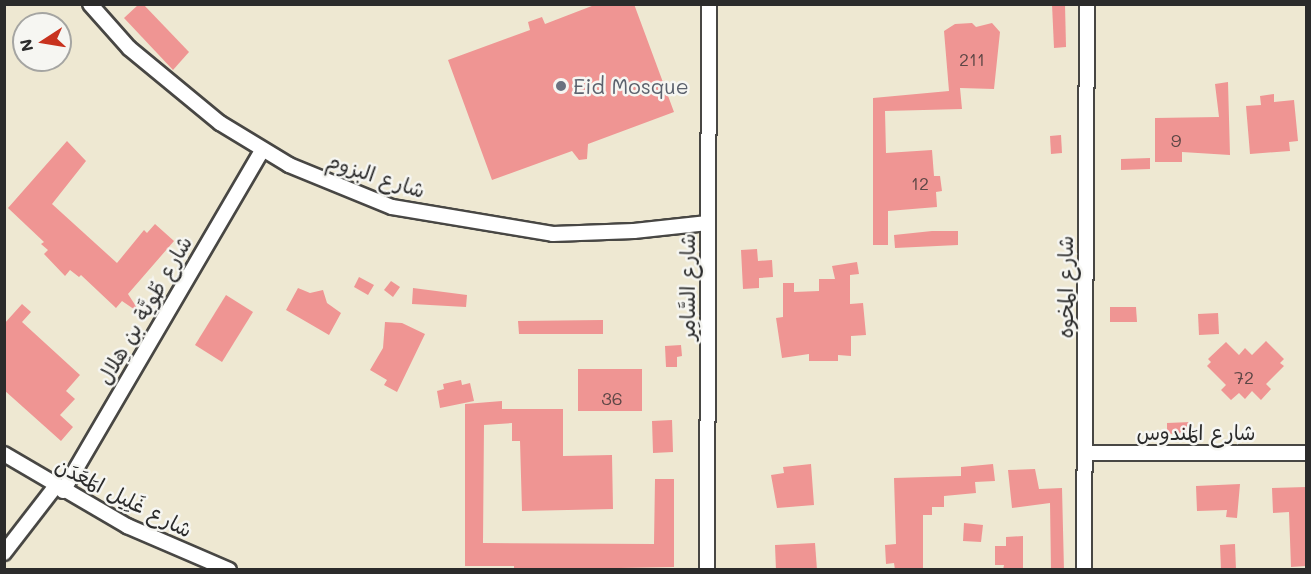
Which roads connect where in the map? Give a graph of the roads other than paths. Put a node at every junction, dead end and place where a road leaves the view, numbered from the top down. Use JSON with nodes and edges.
{"nodes":[{"id":1,"x":90,"y":4,"type":"edge"},
{"id":2,"x":709,"y":4,"type":"edge"},
{"id":3,"x":1087,"y":4,"type":"edge"},
{"id":4,"x":262,"y":150,"type":"junction"},
{"id":5,"x":708,"y":223,"type":"junction"},
{"id":6,"x":1085,"y":453,"type":"junction"},
{"id":7,"x":1306,"y":453,"type":"edge"},
{"id":8,"x":4,"y":454,"type":"edge"},
{"id":9,"x":59,"y":489,"type":"junction"},
{"id":10,"x":4,"y":554,"type":"edge"},
{"id":11,"x":229,"y":570,"type":"edge"},
{"id":12,"x":707,"y":570,"type":"edge"},
{"id":13,"x":1084,"y":570,"type":"edge"}],
"edges":[{"from":1,"to":4,"type":"street","name":"شارع البزوم"},
{"from":2,"to":5,"type":"street","name":"شارع السَّامِر"},
{"from":3,"to":6,"type":"street","name":"شارع المخوه"},
{"from":4,"to":5,"type":"street","name":"شارع البزوم"},
{"from":4,"to":9,"type":"street","name":"شارع طُويَّة بن هِلال"},
{"from":5,"to":12,"type":"street","name":"شارع السَّامِر"},
{"from":6,"to":7,"type":"street","name":"شارع المَندوس"},
{"from":6,"to":13,"type":"street","name":"شارع المخوه"},
{"from":8,"to":9,"type":"street","name":"شارع غَلِيل المَعَدَن"},
{"from":9,"to":10,"type":"street","name":"شارع طُويَّة بن هِلال"},
{"from":9,"to":11,"type":"street","name":"شارع غَلِيل المَعَدَن"}]}
